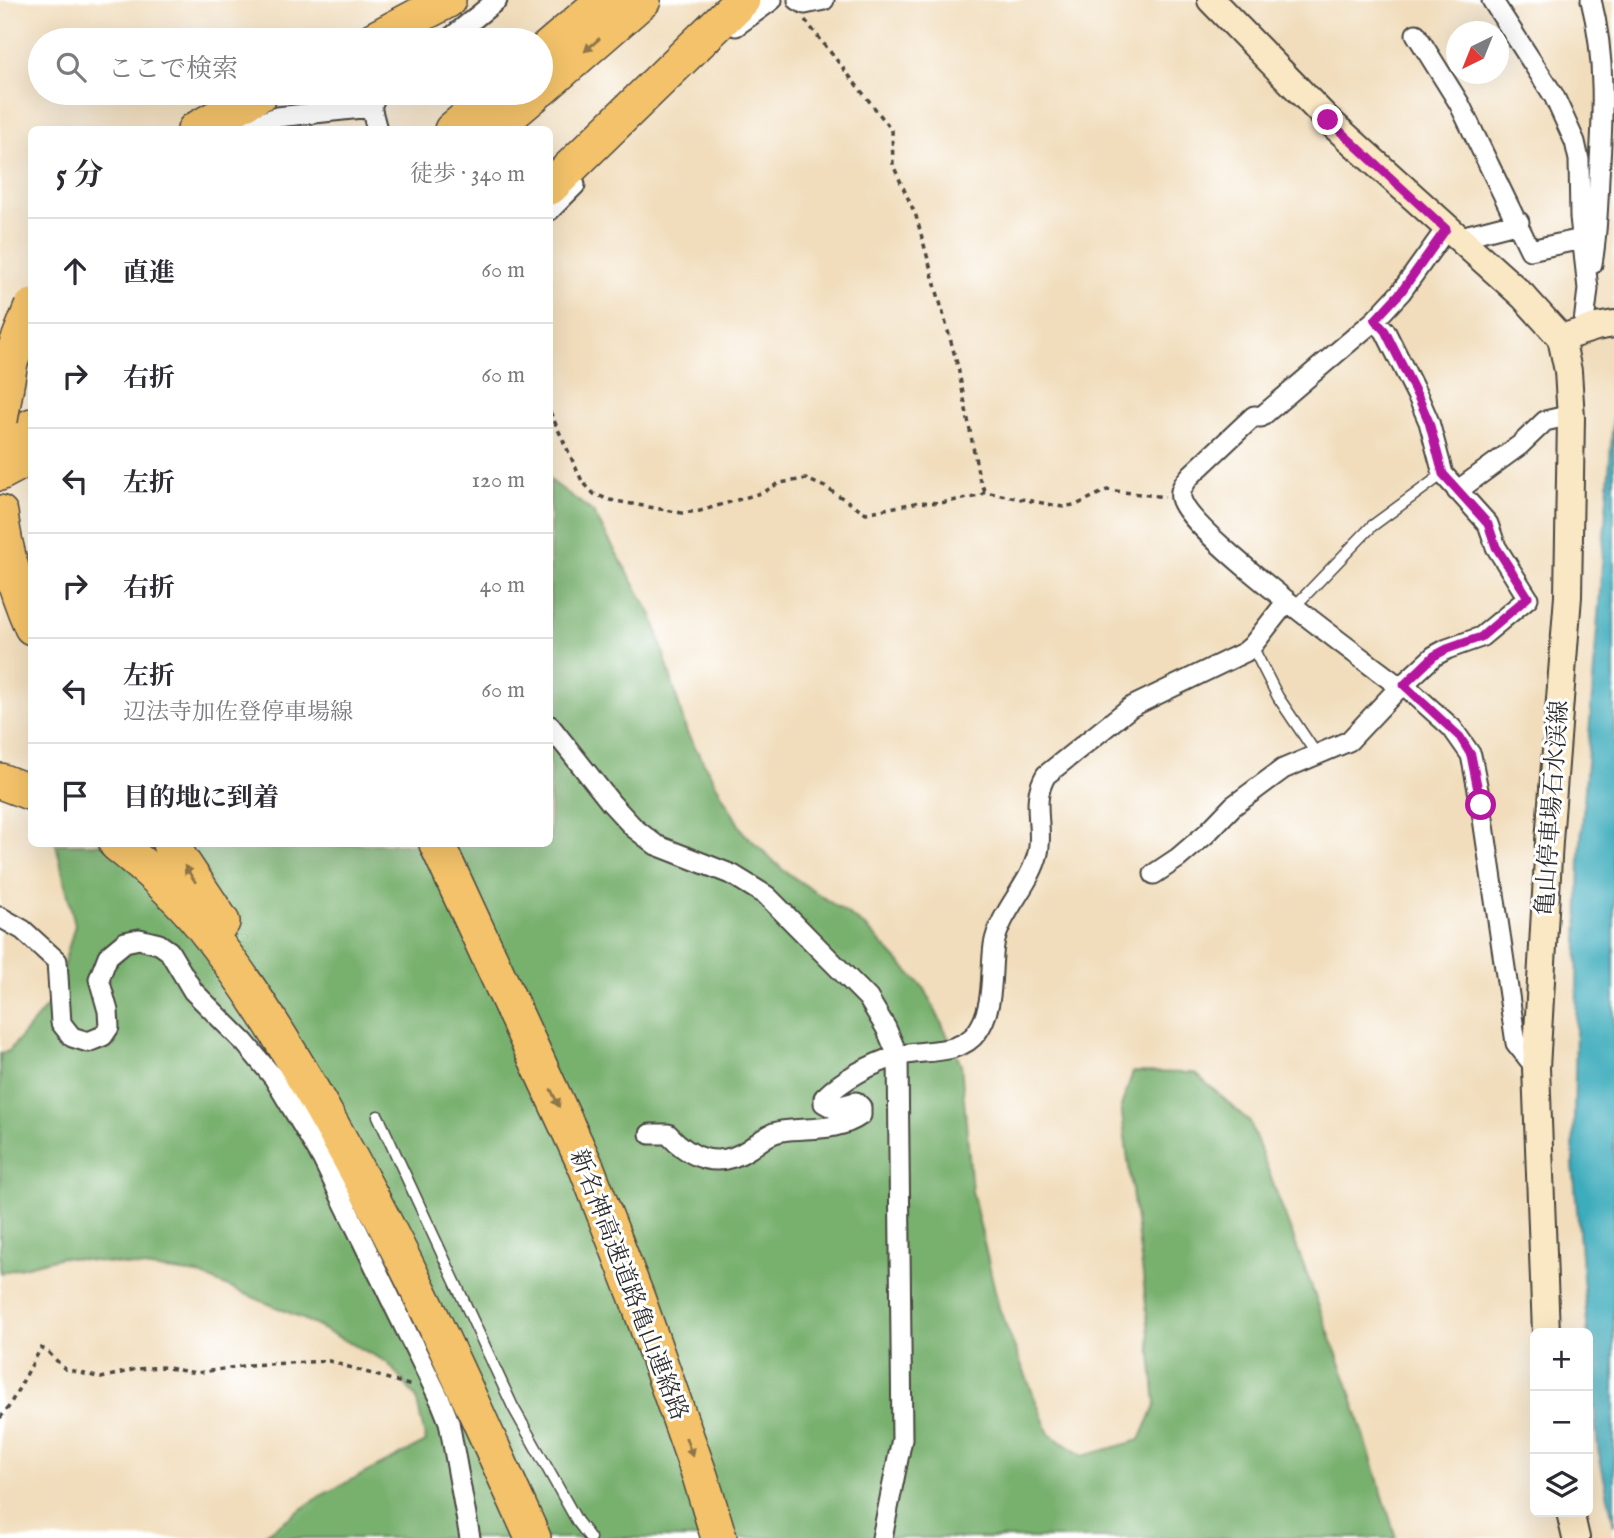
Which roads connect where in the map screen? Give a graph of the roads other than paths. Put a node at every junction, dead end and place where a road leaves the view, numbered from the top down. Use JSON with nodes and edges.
{"nodes":[{"id":1,"x":448,"y":0,"type":"edge"},
{"id":2,"x":497,"y":0,"type":"edge"},
{"id":3,"x":604,"y":0,"type":"edge"},
{"id":4,"x":643,"y":0,"type":"edge"},
{"id":5,"x":742,"y":0,"type":"edge"},
{"id":6,"x":772,"y":0,"type":"edge"},
{"id":7,"x":1211,"y":0,"type":"edge"},
{"id":8,"x":1492,"y":0,"type":"edge"},
{"id":9,"x":1591,"y":0,"type":"edge"},
{"id":10,"x":396,"y":28,"type":"edge"},
{"id":11,"x":463,"y":28,"type":"edge"},
{"id":12,"x":1416,"y":34,"type":"dead end"},
{"id":13,"x":553,"y":44,"type":"edge"},
{"id":14,"x":553,"y":79,"type":"edge"},
{"id":15,"x":240,"y":105,"type":"edge"},
{"id":16,"x":345,"y":105,"type":"edge"},
{"id":17,"x":374,"y":105,"type":"edge"},
{"id":18,"x":482,"y":105,"type":"edge"},
{"id":19,"x":522,"y":105,"type":"edge"},
{"id":20,"x":202,"y":126,"type":"edge"},
{"id":21,"x":252,"y":126,"type":"edge"},
{"id":22,"x":377,"y":126,"type":"edge"},
{"id":23,"x":457,"y":126,"type":"edge"},
{"id":24,"x":497,"y":126,"type":"edge"},
{"id":25,"x":553,"y":184,"type":"edge"},
{"id":26,"x":553,"y":207,"type":"edge"},
{"id":27,"x":1519,"y":222,"type":"junction"},
{"id":28,"x":1451,"y":234,"type":"junction"},
{"id":29,"x":1582,"y":239,"type":"junction"},
{"id":30,"x":1588,"y":289,"type":"junction"},
{"id":31,"x":28,"y":317,"type":"edge"},
{"id":32,"x":1375,"y":320,"type":"junction"},
{"id":33,"x":1588,"y":330,"type":"edge"},
{"id":34,"x":28,"y":335,"type":"edge"},
{"id":35,"x":0,"y":351,"type":"edge"},
{"id":36,"x":0,"y":400,"type":"edge"},
{"id":37,"x":28,"y":404,"type":"edge"},
{"id":38,"x":1570,"y":415,"type":"junction"},
{"id":39,"x":0,"y":420,"type":"edge"},
{"id":40,"x":28,"y":428,"type":"edge"},
{"id":41,"x":0,"y":443,"type":"edge"},
{"id":42,"x":28,"y":458,"type":"edge"},
{"id":43,"x":0,"y":473,"type":"edge"},
{"id":44,"x":1443,"y":474,"type":"junction"},
{"id":45,"x":1457,"y":491,"type":"junction"},
{"id":46,"x":0,"y":513,"type":"edge"},
{"id":47,"x":1290,"y":604,"type":"junction"},
{"id":48,"x":28,"y":618,"type":"edge"},
{"id":49,"x":1252,"y":646,"type":"junction"},
{"id":50,"x":1402,"y":687,"type":"junction"},
{"id":51,"x":553,"y":730,"type":"edge"},
{"id":52,"x":1318,"y":755,"type":"junction"},
{"id":53,"x":0,"y":781,"type":"edge"},
{"id":54,"x":28,"y":792,"type":"edge"},
{"id":55,"x":120,"y":847,"type":"edge"},
{"id":56,"x":172,"y":847,"type":"edge"},
{"id":57,"x":438,"y":847,"type":"edge"},
{"id":58,"x":450,"y":847,"type":"edge"},
{"id":59,"x":1154,"y":874,"type":"dead end"},
{"id":60,"x":0,"y":917,"type":"edge"},
{"id":61,"x":526,"y":1036,"type":"junction"},
{"id":62,"x":898,"y":1056,"type":"junction"},
{"id":63,"x":1536,"y":1069,"type":"junction"},
{"id":64,"x":378,"y":1116,"type":"dead end"},
{"id":65,"x":650,"y":1134,"type":"dead end"},
{"id":66,"x":1546,"y":1328,"type":"edge"},
{"id":67,"x":1571,"y":1517,"type":"edge"},
{"id":68,"x":470,"y":1538,"type":"edge"},
{"id":69,"x":533,"y":1538,"type":"edge"},
{"id":70,"x":541,"y":1538,"type":"edge"},
{"id":71,"x":590,"y":1538,"type":"edge"},
{"id":72,"x":719,"y":1538,"type":"edge"},
{"id":73,"x":882,"y":1538,"type":"edge"},
{"id":74,"x":1576,"y":1538,"type":"edge"}],
"edges":[{"from":1,"to":10,"type":"highway"},
{"from":2,"to":11,"type":"street"},
{"from":3,"to":13,"type":"highway"},
{"from":4,"to":14,"type":"highway","one_way":true},
{"from":5,"to":25,"type":"highway"},
{"from":6,"to":26,"type":"street"},
{"from":7,"to":28,"type":"main road"},
{"from":8,"to":29,"type":"street"},
{"from":9,"to":30,"type":"street"},
{"from":12,"to":27,"type":"street"},
{"from":15,"to":20,"type":"highway"},
{"from":16,"to":21,"type":"street"},
{"from":17,"to":22,"type":"street"},
{"from":18,"to":23,"type":"highway"},
{"from":19,"to":24,"type":"highway"},
{"from":27,"to":28,"type":"street"},
{"from":27,"to":29,"type":"street"},
{"from":28,"to":32,"type":"street"},
{"from":28,"to":33,"type":"main road"},
{"from":29,"to":30,"type":"street"},
{"from":30,"to":33,"type":"street"},
{"from":31,"to":39,"type":"highway","bridge":true},
{"from":32,"to":44,"type":"street"},
{"from":32,"to":47,"type":"street"},
{"from":33,"to":38,"type":"main road","name":"亀山停車場石水渓線"},
{"from":34,"to":35,"type":"street"},
{"from":36,"to":37,"type":"highway"},
{"from":38,"to":45,"type":"street"},
{"from":38,"to":63,"type":"main road","name":"亀山停車場石水渓線"},
{"from":40,"to":41,"type":"highway"},
{"from":42,"to":43,"type":"highway"},
{"from":44,"to":45,"type":"street"},
{"from":44,"to":47,"type":"lane"},
{"from":45,"to":50,"type":"street"},
{"from":46,"to":48,"type":"highway"},
{"from":47,"to":49,"type":"street"},
{"from":47,"to":50,"type":"street"},
{"from":49,"to":52,"type":"lane"},
{"from":49,"to":62,"type":"street"},
{"from":50,"to":52,"type":"street"},
{"from":50,"to":63,"type":"street"},
{"from":51,"to":62,"type":"street"},
{"from":52,"to":59,"type":"street"},
{"from":53,"to":54,"type":"highway"},
{"from":55,"to":69,"type":"highway"},
{"from":70,"to":56,"type":"highway","one_way":true},
{"from":57,"to":61,"type":"highway"},
{"from":58,"to":61,"type":"highway"},
{"from":60,"to":68,"type":"street"},
{"from":61,"to":72,"type":"highway","name":"新名神高速道路亀山連絡路","one_way":true},
{"from":62,"to":65,"type":"street"},
{"from":62,"to":73,"type":"street"},
{"from":63,"to":66,"type":"main road","name":"亀山停車場石水渓線"},
{"from":64,"to":71,"type":"lane"},
{"from":67,"to":74,"type":"main road"}]}
